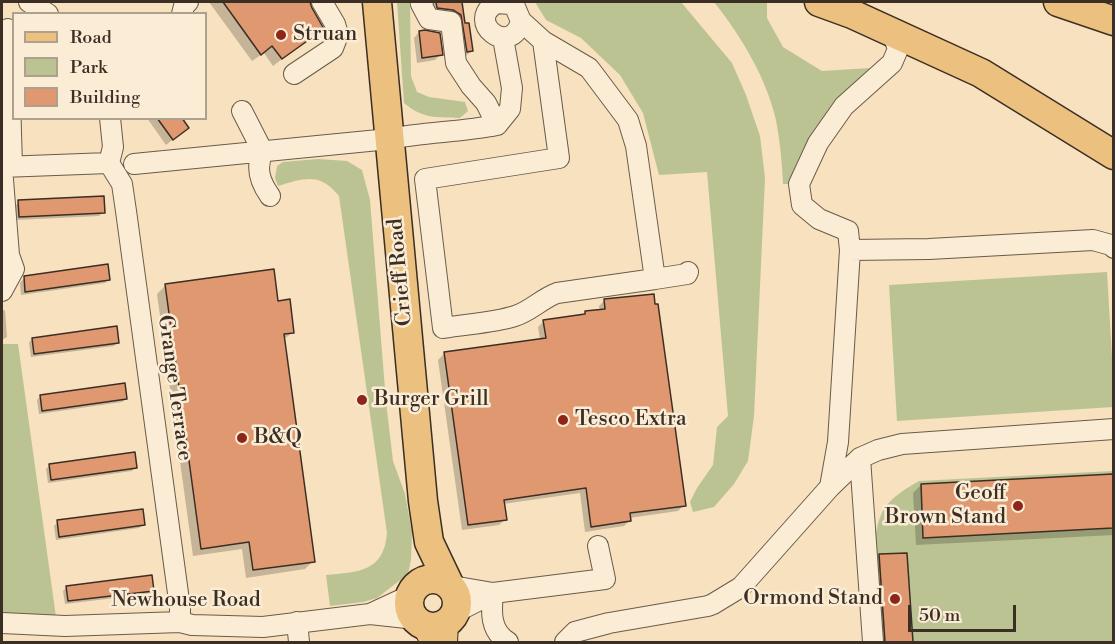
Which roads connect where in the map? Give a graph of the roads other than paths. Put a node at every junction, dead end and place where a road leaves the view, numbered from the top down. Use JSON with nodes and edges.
{"nodes":[{"id":1,"x":29,"y":2,"type":"edge"},
{"id":2,"x":322,"y":2,"type":"edge"},
{"id":3,"x":377,"y":2,"type":"edge"},
{"id":4,"x":423,"y":2,"type":"edge"},
{"id":5,"x":501,"y":2,"type":"edge"},
{"id":6,"x":819,"y":2,"type":"edge"},
{"id":7,"x":1058,"y":2,"type":"edge"},
{"id":8,"x":45,"y":12,"type":"edge"},
{"id":9,"x":521,"y":21,"type":"junction"},
{"id":10,"x":1113,"y":21,"type":"edge"},
{"id":11,"x":8,"y":29,"type":"dead end"},
{"id":12,"x":892,"y":32,"type":"junction"},
{"id":13,"x":503,"y":38,"type":"junction"},
{"id":14,"x":543,"y":41,"type":"junction"},
{"id":15,"x":294,"y":74,"type":"dead end"},
{"id":16,"x":242,"y":111,"type":"dead end"},
{"id":17,"x":110,"y":120,"type":"edge"},
{"id":18,"x":497,"y":125,"type":"junction"},
{"id":19,"x":389,"y":139,"type":"junction"},
{"id":20,"x":263,"y":152,"type":"junction"},
{"id":21,"x":1113,"y":155,"type":"edge"},
{"id":22,"x":109,"y":163,"type":"junction"},
{"id":23,"x":134,"y":164,"type":"dead end"},
{"id":24,"x":5,"y":167,"type":"edge"},
{"id":25,"x":270,"y":196,"type":"dead end"},
{"id":26,"x":1113,"y":248,"type":"edge"},
{"id":27,"x":850,"y":250,"type":"junction"},
{"id":28,"x":688,"y":272,"type":"dead end"},
{"id":29,"x":655,"y":279,"type":"junction"},
{"id":30,"x":2,"y":291,"type":"edge"},
{"id":31,"x":1113,"y":429,"type":"edge"},
{"id":32,"x":860,"y":458,"type":"junction"},
{"id":33,"x":830,"y":487,"type":"junction"},
{"id":34,"x":598,"y":546,"type":"dead end"},
{"id":35,"x":493,"y":593,"type":"junction"},
{"id":36,"x":435,"y":611,"type":"edge"},
{"id":37,"x":180,"y":622,"type":"junction"},
{"id":38,"x":297,"y":622,"type":"junction"},
{"id":39,"x":2,"y":623,"type":"edge"},
{"id":40,"x":65,"y":634,"type":"edge"},
{"id":41,"x":299,"y":642,"type":"edge"},
{"id":42,"x":508,"y":642,"type":"edge"},
{"id":43,"x":565,"y":642,"type":"edge"},
{"id":44,"x":873,"y":642,"type":"edge"}],
"edges":[{"from":1,"to":8,"type":"street"},
{"from":2,"to":15,"type":"street"},
{"from":3,"to":19,"type":"highway","name":"Crieff Road"},
{"from":4,"to":18,"type":"street"},
{"from":5,"to":9,"type":"street"},
{"from":5,"to":13,"type":"street"},
{"from":6,"to":12,"type":"highway"},
{"from":7,"to":10,"type":"highway"},
{"from":9,"to":13,"type":"street"},
{"from":9,"to":14,"type":"street"},
{"from":11,"to":24,"type":"street"},
{"from":12,"to":21,"type":"highway"},
{"from":12,"to":27,"type":"street"},
{"from":13,"to":18,"type":"street"},
{"from":14,"to":29,"type":"street"},
{"from":14,"to":29,"type":"street"},
{"from":16,"to":20,"type":"street"},
{"from":17,"to":22,"type":"street"},
{"from":18,"to":19,"type":"street"},
{"from":19,"to":20,"type":"street"},
{"from":19,"to":36,"type":"highway","name":"Crieff Road"},
{"from":20,"to":23,"type":"street"},
{"from":20,"to":25,"type":"street"},
{"from":22,"to":24,"type":"street"},
{"from":22,"to":37,"type":"street","name":"Grange Terrace"},
{"from":24,"to":30,"type":"street"},
{"from":26,"to":27,"type":"street"},
{"from":27,"to":33,"type":"street"},
{"from":28,"to":29,"type":"street"},
{"from":31,"to":32,"type":"street"},
{"from":32,"to":33,"type":"street"},
{"from":32,"to":44,"type":"street"},
{"from":33,"to":43,"type":"street"},
{"from":34,"to":35,"type":"street"},
{"from":35,"to":36,"type":"street"},
{"from":35,"to":42,"type":"street"},
{"from":36,"to":38,"type":"street","name":"Newhouse Road"},
{"from":37,"to":38,"type":"street","name":"Newhouse Road"},
{"from":37,"to":40,"type":"street","name":"Newhouse Road"},
{"from":38,"to":41,"type":"street"},
{"from":39,"to":40,"type":"street","name":"Newhouse Road"}]}
